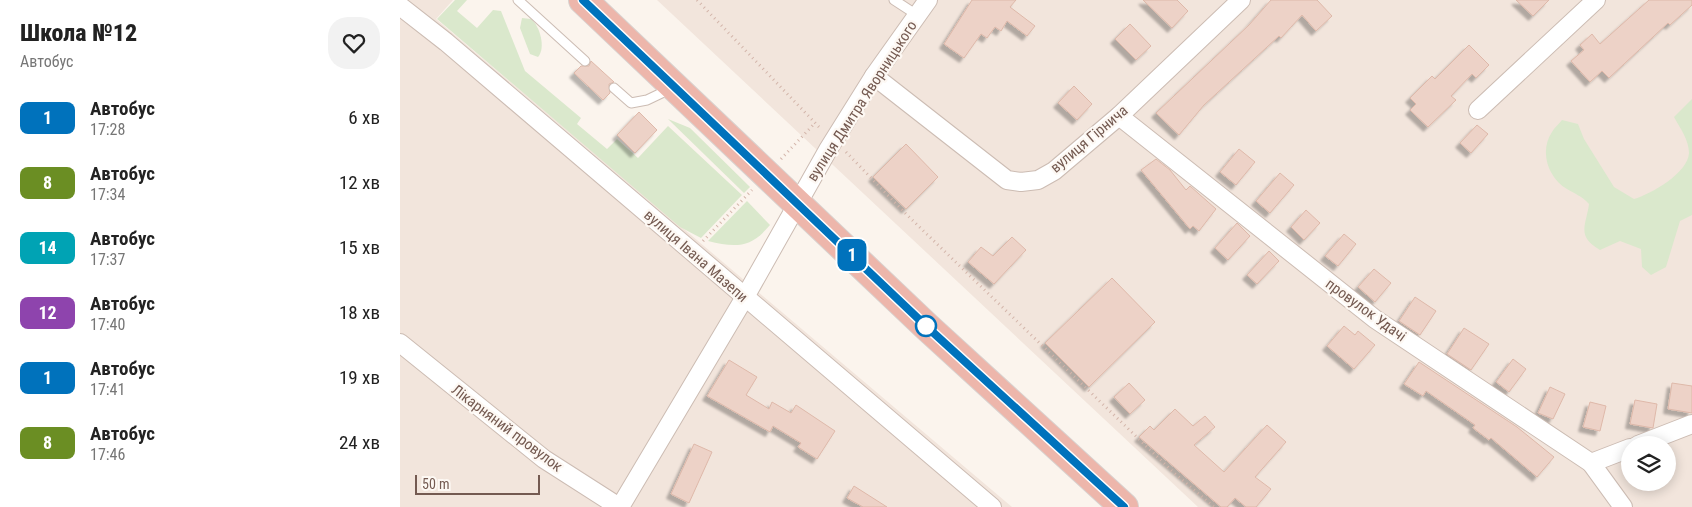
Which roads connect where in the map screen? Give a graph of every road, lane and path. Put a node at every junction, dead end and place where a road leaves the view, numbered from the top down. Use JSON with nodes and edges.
{"nodes":[{"id":1,"x":518,"y":0,"type":"edge"},
{"id":2,"x":583,"y":0,"type":"edge"},
{"id":3,"x":697,"y":0,"type":"edge"},
{"id":4,"x":894,"y":0,"type":"edge"},
{"id":5,"x":928,"y":0,"type":"edge"},
{"id":6,"x":1241,"y":0,"type":"edge"},
{"id":7,"x":1596,"y":0,"type":"edge"},
{"id":8,"x":400,"y":6,"type":"edge"},
{"id":9,"x":917,"y":15,"type":"junction"},
{"id":10,"x":585,"y":61,"type":"dead end"},
{"id":11,"x":874,"y":76,"type":"junction"},
{"id":12,"x":674,"y":86,"type":"junction"},
{"id":13,"x":614,"y":88,"type":"dead end"},
{"id":14,"x":1478,"y":110,"type":"dead end"},
{"id":15,"x":1119,"y":116,"type":"junction"},
{"id":16,"x":815,"y":123,"type":"junction"},
{"id":17,"x":834,"y":140,"type":"junction"},
{"id":18,"x":780,"y":161,"type":"dead end"},
{"id":19,"x":752,"y":190,"type":"dead end"},
{"id":20,"x":798,"y":204,"type":"junction"},
{"id":21,"x":692,"y":252,"type":"junction"},
{"id":22,"x":745,"y":297,"type":"junction"},
{"id":23,"x":400,"y":343,"type":"edge"},
{"id":24,"x":1692,"y":424,"type":"edge"},
{"id":25,"x":1661,"y":436,"type":"edge"},
{"id":26,"x":1621,"y":451,"type":"edge"},
{"id":27,"x":1590,"y":463,"type":"junction"},
{"id":28,"x":620,"y":507,"type":"edge"},
{"id":29,"x":992,"y":507,"type":"edge"},
{"id":30,"x":1124,"y":507,"type":"edge"},
{"id":31,"x":1214,"y":507,"type":"edge"},
{"id":32,"x":1623,"y":507,"type":"edge"}],
"edges":[{"from":1,"to":10,"type":"lane"},
{"from":2,"to":12,"type":"highway"},
{"from":3,"to":16,"type":"path"},
{"from":4,"to":9,"type":"lane"},
{"from":5,"to":9,"type":"street","name":"вулиця Дмитра Яворницького"},
{"from":6,"to":15,"type":"street","name":"вулиця Гірнича"},
{"from":7,"to":14,"type":"street"},
{"from":8,"to":21,"type":"street","name":"вулиця Івана Мазепи"},
{"from":9,"to":11,"type":"street","name":"вулиця Дмитра Яворницького"},
{"from":11,"to":15,"type":"street","name":"вулиця Гірнича"},
{"from":11,"to":17,"type":"street","name":"вулиця Дмитра Яворницького"},
{"from":12,"to":13,"type":"lane"},
{"from":12,"to":20,"type":"highway"},
{"from":15,"to":27,"type":"street","name":"провулок Удачі"},
{"from":16,"to":17,"type":"path"},
{"from":16,"to":18,"type":"path"},
{"from":17,"to":20,"type":"street","name":"вулиця Дмитра Яворницького"},
{"from":17,"to":31,"type":"path"},
{"from":19,"to":21,"type":"path"},
{"from":20,"to":22,"type":"street","name":"вулиця Дмитра Яворницького"},
{"from":20,"to":30,"type":"highway"},
{"from":21,"to":22,"type":"street","name":"вулиця Івана Мазепи"},
{"from":22,"to":28,"type":"street","name":"вулиця Дмитра Яворницького"},
{"from":22,"to":29,"type":"street","name":"вулиця Івана Мазепи"},
{"from":23,"to":28,"type":"street","name":"Лікарняний провулок"},
{"from":24,"to":25,"type":"street"},
{"from":26,"to":27,"type":"street"},
{"from":27,"to":32,"type":"street","name":"провулок Удачі"}]}
